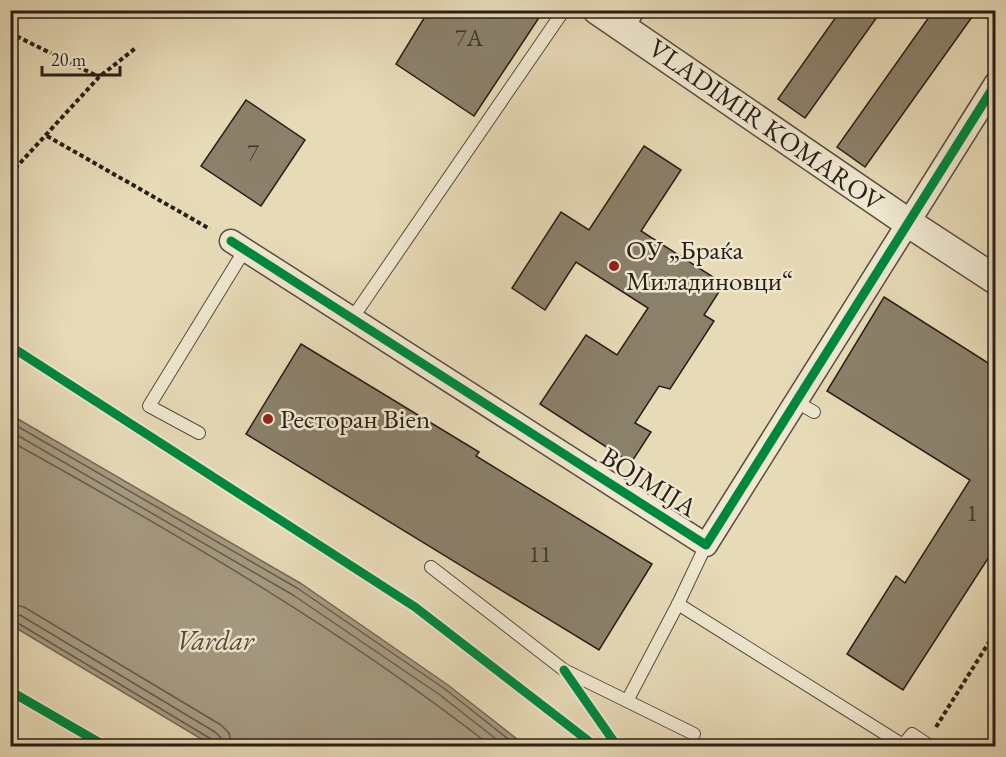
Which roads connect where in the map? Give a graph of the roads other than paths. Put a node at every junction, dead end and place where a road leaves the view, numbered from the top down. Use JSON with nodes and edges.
{"nodes":[{"id":1,"x":564,"y":10,"type":"edge"},
{"id":2,"x":597,"y":10,"type":"edge"},
{"id":3,"x":628,"y":19,"type":"edge"},
{"id":4,"x":996,"y":83,"type":"edge"},
{"id":5,"x":907,"y":222,"type":"junction"},
{"id":6,"x":238,"y":246,"type":"joint"},
{"id":7,"x":996,"y":280,"type":"edge"},
{"id":8,"x":351,"y":320,"type":"junction"},
{"id":9,"x":199,"y":433,"type":"dead end"},
{"id":10,"x":705,"y":545,"type":"junction"},
{"id":11,"x":431,"y":567,"type":"dead end"},
{"id":12,"x":678,"y":603,"type":"junction"},
{"id":13,"x":627,"y":701,"type":"junction"},
{"id":14,"x":694,"y":734,"type":"dead end"},
{"id":15,"x":928,"y":745,"type":"edge"}],
"edges":[{"from":1,"to":8,"type":"lane"},
{"from":2,"to":3,"type":"street","name":"VLADIMIR KOMAROV"},
{"from":3,"to":5,"type":"street","name":"VLADIMIR KOMAROV"},
{"from":4,"to":5,"type":"street","name":"BOJMIJA"},
{"from":5,"to":7,"type":"street","name":"VLADIMIR KOMAROV"},
{"from":5,"to":10,"type":"street","name":"BOJMIJA"},
{"from":6,"to":8,"type":"street","name":"BOJMIJA"},
{"from":6,"to":9,"type":"lane"},
{"from":8,"to":10,"type":"street","name":"BOJMIJA"},
{"from":10,"to":12,"type":"lane"},
{"from":11,"to":13,"type":"lane"},
{"from":12,"to":13,"type":"lane"},
{"from":12,"to":15,"type":"lane"},
{"from":13,"to":14,"type":"lane"}]}
